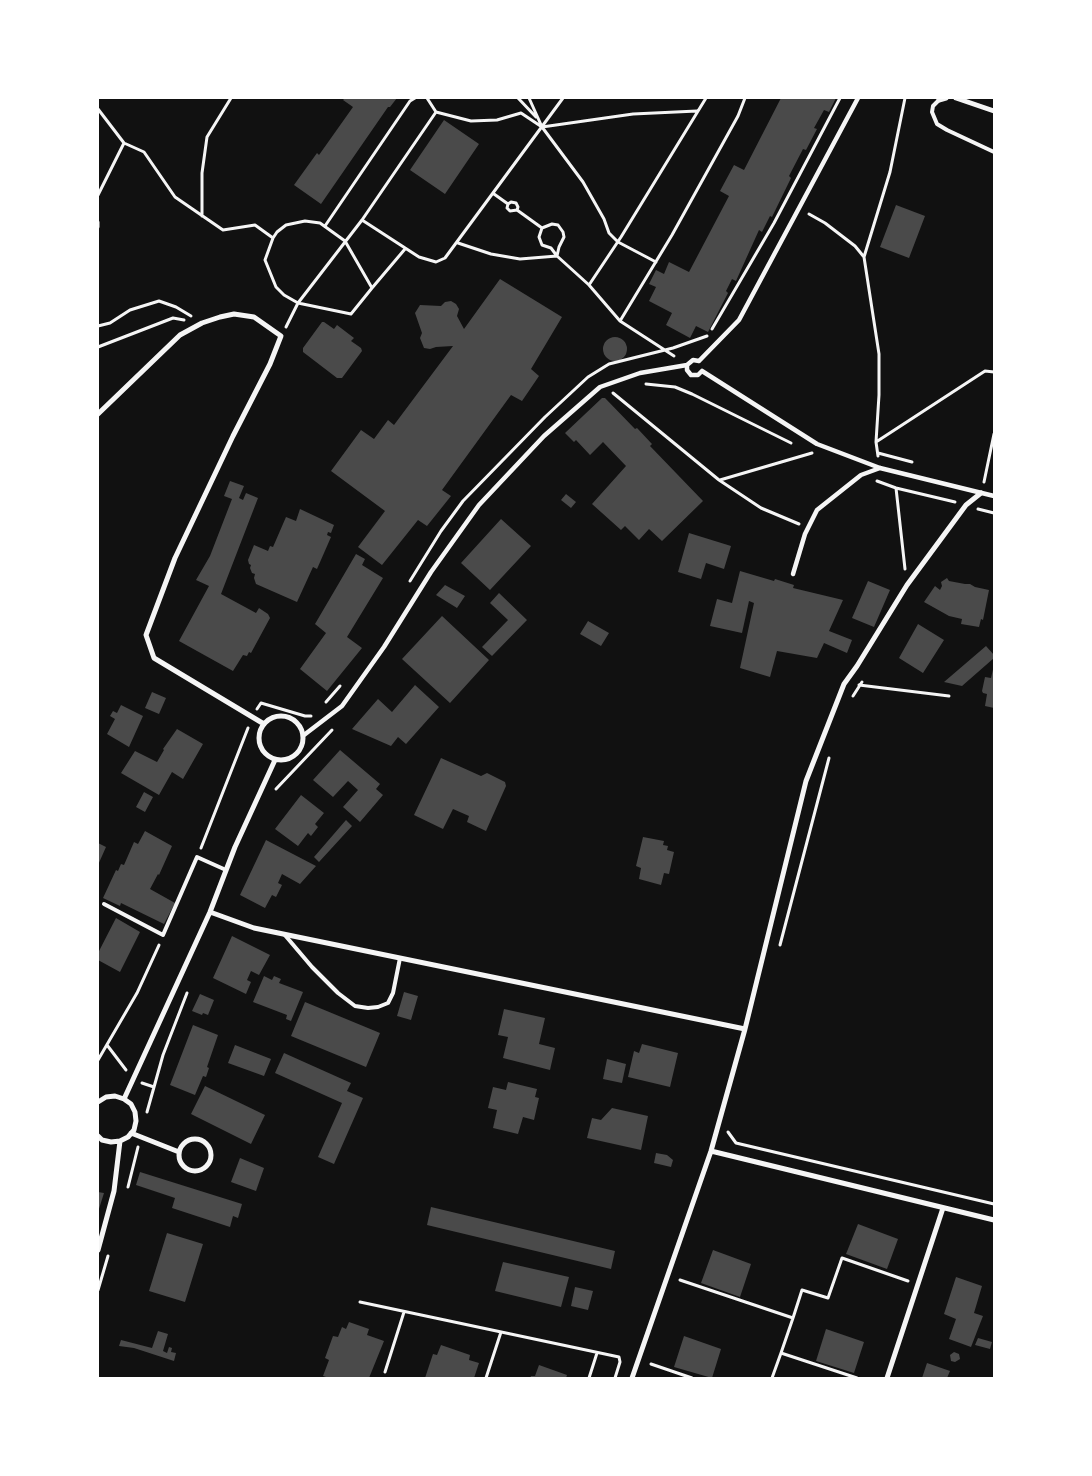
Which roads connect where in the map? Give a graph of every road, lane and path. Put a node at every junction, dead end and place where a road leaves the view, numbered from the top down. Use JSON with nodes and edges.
{"nodes":[{"id":1,"x":231,"y":98,"type":"edge"},
{"id":2,"x":415,"y":98,"type":"edge"},
{"id":3,"x":426,"y":98,"type":"edge"},
{"id":4,"x":518,"y":98,"type":"edge"},
{"id":5,"x":529,"y":98,"type":"edge"},
{"id":6,"x":563,"y":98,"type":"edge"},
{"id":7,"x":706,"y":98,"type":"edge"},
{"id":8,"x":745,"y":98,"type":"edge"},
{"id":9,"x":840,"y":98,"type":"edge"},
{"id":10,"x":858,"y":98,"type":"edge"},
{"id":11,"x":905,"y":98,"type":"edge"},
{"id":12,"x":946,"y":98,"type":"edge"},
{"id":13,"x":956,"y":98,"type":"edge"},
{"id":14,"x":939,"y":100,"type":"joint"},
{"id":15,"x":98,"y":109,"type":"edge"},
{"id":16,"x":697,"y":111,"type":"junction"},
{"id":17,"x":994,"y":111,"type":"edge"},
{"id":18,"x":436,"y":112,"type":"junction"},
{"id":19,"x":539,"y":119,"type":"junction"},
{"id":20,"x":542,"y":127,"type":"junction"},
{"id":21,"x":124,"y":143,"type":"junction"},
{"id":22,"x":994,"y":152,"type":"edge"},
{"id":23,"x":494,"y":194,"type":"junction"},
{"id":24,"x":98,"y":195,"type":"edge"},
{"id":25,"x":508,"y":204,"type":"junction"},
{"id":26,"x":799,"y":208,"type":"junction"},
{"id":27,"x":517,"y":210,"type":"junction"},
{"id":28,"x":202,"y":216,"type":"junction"},
{"id":29,"x":362,"y":220,"type":"junction"},
{"id":30,"x":98,"y":222,"type":"edge"},
{"id":31,"x":325,"y":226,"type":"junction"},
{"id":32,"x":98,"y":227,"type":"edge"},
{"id":33,"x":542,"y":228,"type":"junction"},
{"id":34,"x":273,"y":238,"type":"junction"},
{"id":35,"x":345,"y":241,"type":"junction"},
{"id":36,"x":618,"y":242,"type":"junction"},
{"id":37,"x":458,"y":243,"type":"junction"},
{"id":38,"x":405,"y":249,"type":"junction"},
{"id":39,"x":557,"y":256,"type":"junction"},
{"id":40,"x":864,"y":257,"type":"junction"},
{"id":41,"x":656,"y":262,"type":"junction"},
{"id":42,"x":588,"y":285,"type":"junction"},
{"id":43,"x":372,"y":288,"type":"junction"},
{"id":44,"x":298,"y":303,"type":"junction"},
{"id":45,"x":620,"y":321,"type":"junction"},
{"id":46,"x":202,"y":323,"type":"junction"},
{"id":47,"x":98,"y":326,"type":"edge"},
{"id":48,"x":281,"y":336,"type":"junction"},
{"id":49,"x":98,"y":347,"type":"edge"},
{"id":50,"x":699,"y":361,"type":"junction"},
{"id":51,"x":687,"y":365,"type":"junction"},
{"id":52,"x":702,"y":371,"type":"junction"},
{"id":53,"x":994,"y":372,"type":"edge"},
{"id":54,"x":642,"y":384,"type":"dead end"},
{"id":55,"x":619,"y":390,"type":"dead end"},
{"id":56,"x":612,"y":392,"type":"junction"},
{"id":57,"x":606,"y":394,"type":"dead end"},
{"id":58,"x":98,"y":414,"type":"edge"},
{"id":59,"x":994,"y":434,"type":"edge"},
{"id":60,"x":876,"y":442,"type":"junction"},
{"id":61,"x":795,"y":445,"type":"dead end"},
{"id":62,"x":803,"y":449,"type":"dead end"},
{"id":63,"x":812,"y":453,"type":"junction"},
{"id":64,"x":820,"y":457,"type":"dead end"},
{"id":65,"x":880,"y":468,"type":"junction"},
{"id":66,"x":861,"y":475,"type":"junction"},
{"id":67,"x":719,"y":480,"type":"junction"},
{"id":68,"x":896,"y":488,"type":"junction"},
{"id":69,"x":981,"y":493,"type":"junction"},
{"id":70,"x":994,"y":496,"type":"edge"},
{"id":71,"x":966,"y":505,"type":"junction"},
{"id":72,"x":994,"y":513,"type":"edge"},
{"id":73,"x":809,"y":528,"type":"junction"},
{"id":74,"x":793,"y":574,"type":"dead end"},
{"id":75,"x":907,"y":585,"type":"junction"},
{"id":76,"x":844,"y":684,"type":"junction"},
{"id":77,"x":860,"y":685,"type":"junction"},
{"id":78,"x":949,"y":696,"type":"dead end"},
{"id":79,"x":851,"y":700,"type":"dead end"},
{"id":80,"x":253,"y":716,"type":"junction"},
{"id":81,"x":338,"y":723,"type":"dead end"},
{"id":82,"x":264,"y":724,"type":"junction"},
{"id":83,"x":304,"y":735,"type":"junction"},
{"id":84,"x":830,"y":756,"type":"dead end"},
{"id":85,"x":275,"y":760,"type":"junction"},
{"id":86,"x":272,"y":794,"type":"dead end"},
{"id":87,"x":197,"y":857,"type":"junction"},
{"id":88,"x":226,"y":870,"type":"junction"},
{"id":89,"x":104,"y":904,"type":"dead end"},
{"id":90,"x":210,"y":912,"type":"junction"},
{"id":91,"x":284,"y":934,"type":"junction"},
{"id":92,"x":163,"y":935,"type":"junction"},
{"id":93,"x":777,"y":954,"type":"dead end"},
{"id":94,"x":400,"y":958,"type":"junction"},
{"id":95,"x":188,"y":991,"type":"dead end"},
{"id":96,"x":745,"y":1030,"type":"junction"},
{"id":97,"x":98,"y":1060,"type":"edge"},
{"id":98,"x":124,"y":1099,"type":"junction"},
{"id":99,"x":98,"y":1102,"type":"edge"},
{"id":100,"x":147,"y":1114,"type":"dead end"},
{"id":101,"x":729,"y":1125,"type":"dead end"},
{"id":102,"x":131,"y":1133,"type":"junction"},
{"id":103,"x":98,"y":1136,"type":"edge"},
{"id":104,"x":120,"y":1141,"type":"junction"},
{"id":105,"x":140,"y":1141,"type":"dead end"},
{"id":106,"x":711,"y":1151,"type":"junction"},
{"id":107,"x":178,"y":1152,"type":"junction"},
{"id":108,"x":126,"y":1195,"type":"dead end"},
{"id":109,"x":994,"y":1204,"type":"edge"},
{"id":110,"x":943,"y":1208,"type":"junction"},
{"id":111,"x":994,"y":1220,"type":"edge"},
{"id":112,"x":98,"y":1250,"type":"edge"},
{"id":113,"x":109,"y":1253,"type":"dead end"},
{"id":114,"x":680,"y":1280,"type":"dead end"},
{"id":115,"x":908,"y":1281,"type":"dead end"},
{"id":116,"x":98,"y":1290,"type":"edge"},
{"id":117,"x":360,"y":1302,"type":"dead end"},
{"id":118,"x":404,"y":1312,"type":"junction"},
{"id":119,"x":793,"y":1318,"type":"junction"},
{"id":120,"x":501,"y":1332,"type":"junction"},
{"id":121,"x":598,"y":1352,"type":"junction"},
{"id":122,"x":781,"y":1353,"type":"junction"},
{"id":123,"x":651,"y":1364,"type":"dead end"},
{"id":124,"x":384,"y":1372,"type":"dead end"},
{"id":125,"x":486,"y":1378,"type":"edge"},
{"id":126,"x":589,"y":1378,"type":"edge"},
{"id":127,"x":615,"y":1378,"type":"edge"},
{"id":128,"x":632,"y":1378,"type":"edge"},
{"id":129,"x":692,"y":1378,"type":"edge"},
{"id":130,"x":772,"y":1378,"type":"edge"},
{"id":131,"x":857,"y":1378,"type":"edge"},
{"id":132,"x":887,"y":1378,"type":"edge"}],
"edges":[{"from":1,"to":28,"type":"path"},
{"from":2,"to":31,"type":"path"},
{"from":3,"to":18,"type":"path"},
{"from":4,"to":19,"type":"path"},
{"from":5,"to":19,"type":"path"},
{"from":6,"to":20,"type":"path"},
{"from":7,"to":16,"type":"path"},
{"from":8,"to":41,"type":"path"},
{"from":9,"to":45,"type":"path"},
{"from":10,"to":26,"type":"street"},
{"from":11,"to":40,"type":"path"},
{"from":12,"to":14,"type":"street"},
{"from":13,"to":17,"type":"street"},
{"from":14,"to":22,"type":"lane"},
{"from":15,"to":21,"type":"path"},
{"from":16,"to":20,"type":"path"},
{"from":16,"to":36,"type":"path"},
{"from":18,"to":20,"type":"path"},
{"from":18,"to":29,"type":"path"},
{"from":19,"to":20,"type":"path"},
{"from":20,"to":23,"type":"path"},
{"from":20,"to":36,"type":"path"},
{"from":21,"to":24,"type":"path"},
{"from":21,"to":28,"type":"path"},
{"from":23,"to":25,"type":"path"},
{"from":23,"to":37,"type":"path"},
{"from":25,"to":27,"type":"path"},
{"from":25,"to":27,"type":"path"},
{"from":26,"to":40,"type":"path"},
{"from":26,"to":50,"type":"street"},
{"from":27,"to":33,"type":"path"},
{"from":28,"to":34,"type":"path"},
{"from":29,"to":35,"type":"path"},
{"from":29,"to":38,"type":"path"},
{"from":30,"to":32,"type":"path"},
{"from":31,"to":34,"type":"path"},
{"from":31,"to":35,"type":"path"},
{"from":33,"to":39,"type":"path"},
{"from":33,"to":39,"type":"path"},
{"from":34,"to":44,"type":"path"},
{"from":35,"to":43,"type":"path"},
{"from":35,"to":44,"type":"path"},
{"from":36,"to":41,"type":"path"},
{"from":36,"to":42,"type":"path"},
{"from":37,"to":38,"type":"path"},
{"from":37,"to":39,"type":"path"},
{"from":38,"to":43,"type":"path"},
{"from":39,"to":42,"type":"path"},
{"from":40,"to":60,"type":"path"},
{"from":41,"to":45,"type":"path"},
{"from":42,"to":45,"type":"path"},
{"from":43,"to":44,"type":"path"},
{"from":44,"to":48,"type":"path"},
{"from":46,"to":47,"type":"path"},
{"from":46,"to":48,"type":"street"},
{"from":46,"to":49,"type":"path"},
{"from":46,"to":58,"type":"street"},
{"from":48,"to":80,"type":"street"},
{"from":50,"to":51,"type":"street"},
{"from":50,"to":52,"type":"street"},
{"from":51,"to":52,"type":"street"},
{"from":51,"to":83,"type":"street"},
{"from":52,"to":65,"type":"street"},
{"from":53,"to":60,"type":"path"},
{"from":54,"to":61,"type":"path"},
{"from":55,"to":56,"type":"path"},
{"from":56,"to":57,"type":"path"},
{"from":56,"to":67,"type":"path"},
{"from":59,"to":69,"type":"path"},
{"from":60,"to":65,"type":"path"},
{"from":62,"to":63,"type":"path"},
{"from":63,"to":64,"type":"path"},
{"from":63,"to":67,"type":"path"},
{"from":65,"to":66,"type":"street"},
{"from":65,"to":69,"type":"street"},
{"from":66,"to":68,"type":"path"},
{"from":66,"to":73,"type":"street"},
{"from":67,"to":73,"type":"path"},
{"from":68,"to":71,"type":"path"},
{"from":68,"to":75,"type":"path"},
{"from":69,"to":70,"type":"street"},
{"from":69,"to":71,"type":"street"},
{"from":71,"to":72,"type":"path"},
{"from":71,"to":75,"type":"street"},
{"from":73,"to":74,"type":"street"},
{"from":75,"to":76,"type":"street"},
{"from":76,"to":77,"type":"path"},
{"from":76,"to":96,"type":"street"},
{"from":77,"to":78,"type":"path"},
{"from":77,"to":79,"type":"path"},
{"from":80,"to":82,"type":"street"},
{"from":80,"to":87,"type":"path"},
{"from":81,"to":86,"type":"path"},
{"from":82,"to":83,"type":"street"},
{"from":82,"to":85,"type":"street"},
{"from":83,"to":85,"type":"street"},
{"from":84,"to":93,"type":"path"},
{"from":85,"to":88,"type":"street"},
{"from":87,"to":88,"type":"lane"},
{"from":87,"to":92,"type":"lane"},
{"from":88,"to":90,"type":"street"},
{"from":89,"to":92,"type":"lane"},
{"from":90,"to":91,"type":"street"},
{"from":90,"to":98,"type":"street"},
{"from":91,"to":94,"type":"street"},
{"from":91,"to":94,"type":"lane"},
{"from":92,"to":97,"type":"path"},
{"from":94,"to":96,"type":"street"},
{"from":95,"to":100,"type":"path"},
{"from":96,"to":106,"type":"street"},
{"from":98,"to":99,"type":"street"},
{"from":98,"to":102,"type":"street"},
{"from":101,"to":109,"type":"path"},
{"from":102,"to":104,"type":"street"},
{"from":102,"to":107,"type":"street"},
{"from":103,"to":104,"type":"street"},
{"from":104,"to":112,"type":"street"},
{"from":105,"to":108,"type":"path"},
{"from":106,"to":110,"type":"street"},
{"from":106,"to":128,"type":"street"},
{"from":107,"to":107,"type":"street"},
{"from":110,"to":111,"type":"street"},
{"from":110,"to":132,"type":"street"},
{"from":113,"to":116,"type":"path"},
{"from":114,"to":119,"type":"path"},
{"from":115,"to":119,"type":"path"},
{"from":117,"to":118,"type":"path"},
{"from":118,"to":120,"type":"path"},
{"from":118,"to":124,"type":"path"},
{"from":119,"to":122,"type":"path"},
{"from":120,"to":121,"type":"path"},
{"from":120,"to":125,"type":"path"},
{"from":121,"to":126,"type":"path"},
{"from":121,"to":127,"type":"path"},
{"from":122,"to":130,"type":"path"},
{"from":122,"to":131,"type":"path"},
{"from":123,"to":129,"type":"path"}]}
